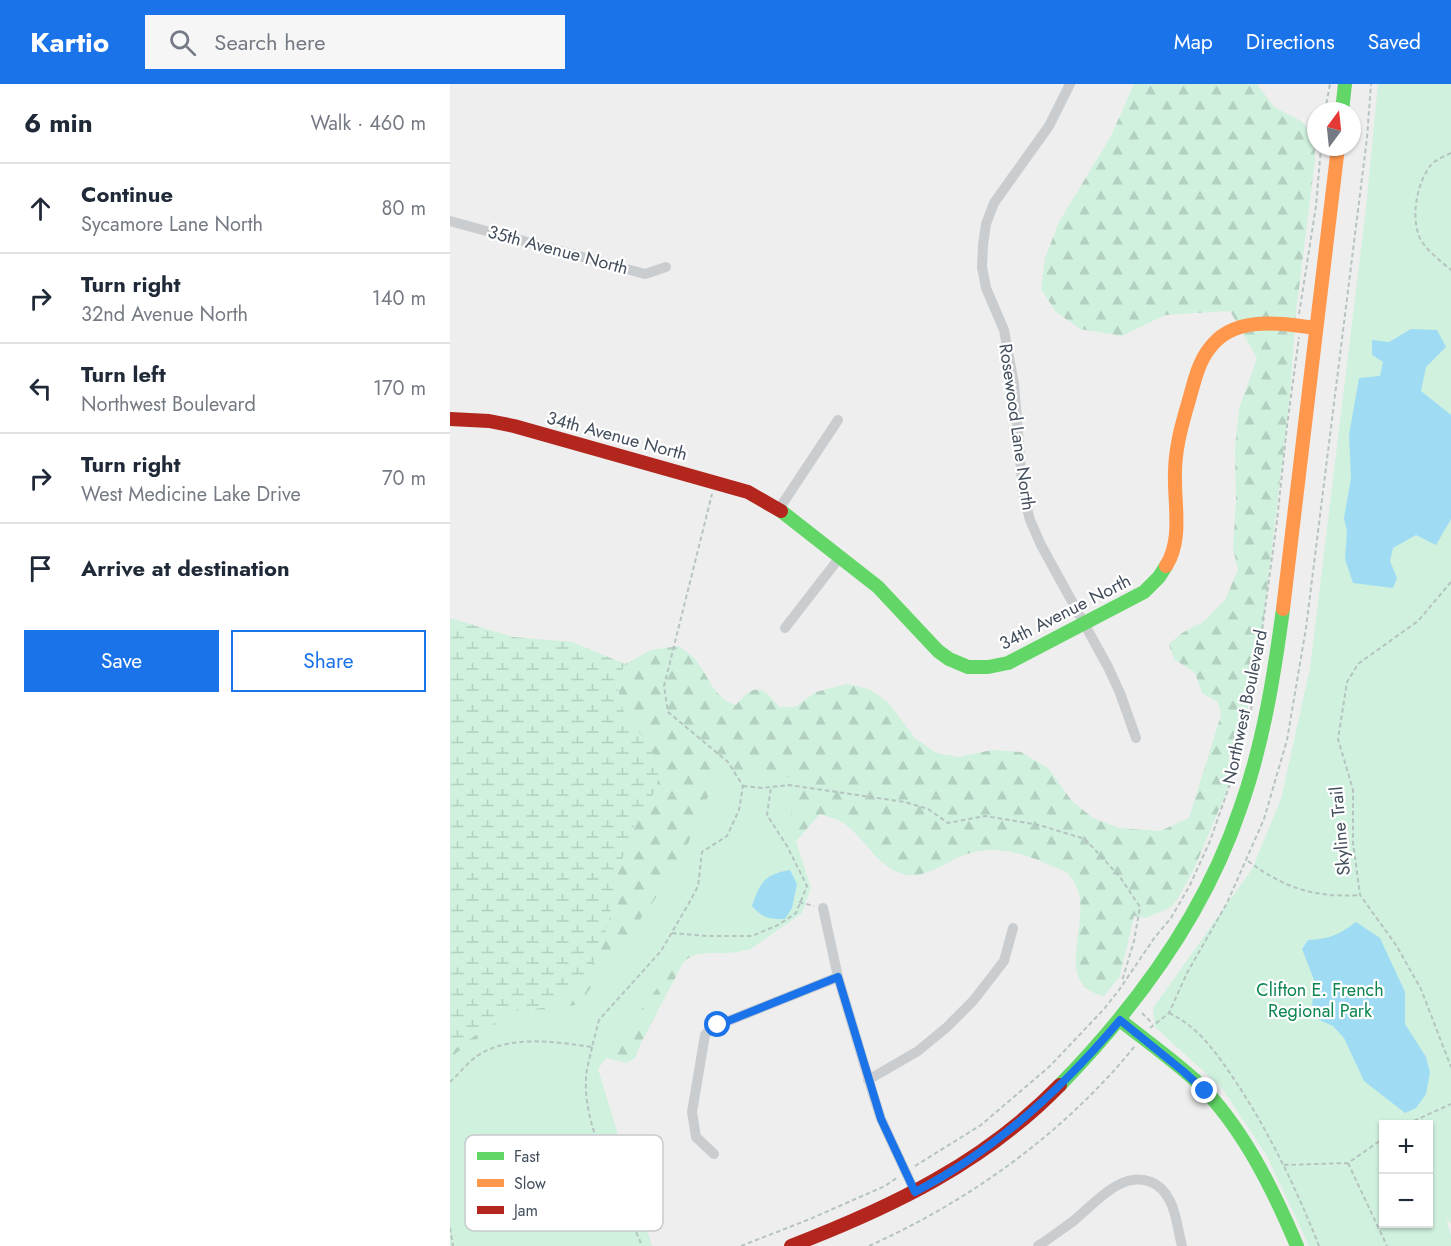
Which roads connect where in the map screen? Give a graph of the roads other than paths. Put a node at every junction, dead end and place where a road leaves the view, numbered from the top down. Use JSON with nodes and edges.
{"nodes":[{"id":1,"x":1070,"y":84,"type":"edge"},
{"id":2,"x":1345,"y":84,"type":"edge"},
{"id":3,"x":1343,"y":102,"type":"edge"},
{"id":4,"x":1337,"y":156,"type":"edge"},
{"id":5,"x":450,"y":221,"type":"edge"},
{"id":6,"x":666,"y":267,"type":"dead end"},
{"id":7,"x":1315,"y":328,"type":"junction"},
{"id":8,"x":450,"y":419,"type":"edge"},
{"id":9,"x":838,"y":420,"type":"dead end"},
{"id":10,"x":779,"y":509,"type":"junction"},
{"id":11,"x":840,"y":557,"type":"junction"},
{"id":12,"x":1084,"y":624,"type":"junction"},
{"id":13,"x":785,"y":628,"type":"dead end"},
{"id":14,"x":1136,"y":738,"type":"dead end"},
{"id":15,"x":823,"y":908,"type":"road end"},
{"id":16,"x":1013,"y":928,"type":"dead end"},
{"id":17,"x":838,"y":977,"type":"junction"},
{"id":18,"x":1120,"y":1020,"type":"junction"},
{"id":19,"x":868,"y":1080,"type":"junction"},
{"id":20,"x":714,"y":1154,"type":"dead end"},
{"id":21,"x":915,"y":1192,"type":"junction"},
{"id":22,"x":791,"y":1246,"type":"edge"},
{"id":23,"x":1038,"y":1246,"type":"edge"},
{"id":24,"x":1182,"y":1246,"type":"edge"},
{"id":25,"x":1297,"y":1246,"type":"edge"}],
"edges":[{"from":1,"to":12,"type":"street","name":"Rosewood Lane North"},
{"from":2,"to":3,"type":"street"},
{"from":4,"to":7,"type":"street","name":"Northwest Boulevard"},
{"from":5,"to":6,"type":"street","name":"35th Avenue North"},
{"from":7,"to":12,"type":"street","name":"34th Avenue North"},
{"from":7,"to":18,"type":"street","name":"Northwest Boulevard"},
{"from":8,"to":10,"type":"street","name":"34th Avenue North"},
{"from":9,"to":10,"type":"street"},
{"from":10,"to":11,"type":"street","name":"34th Avenue North"},
{"from":11,"to":12,"type":"street","name":"34th Avenue North"},
{"from":11,"to":13,"type":"street"},
{"from":12,"to":14,"type":"street","name":"Rosewood Lane North"},
{"from":15,"to":17,"type":"street"},
{"from":16,"to":19,"type":"street"},
{"from":17,"to":19,"type":"street"},
{"from":17,"to":20,"type":"street"},
{"from":18,"to":21,"type":"street","name":"Northwest Boulevard"},
{"from":18,"to":25,"type":"street"},
{"from":19,"to":21,"type":"street"},
{"from":21,"to":22,"type":"street","name":"Northwest Boulevard"},
{"from":23,"to":24,"type":"street"}]}
